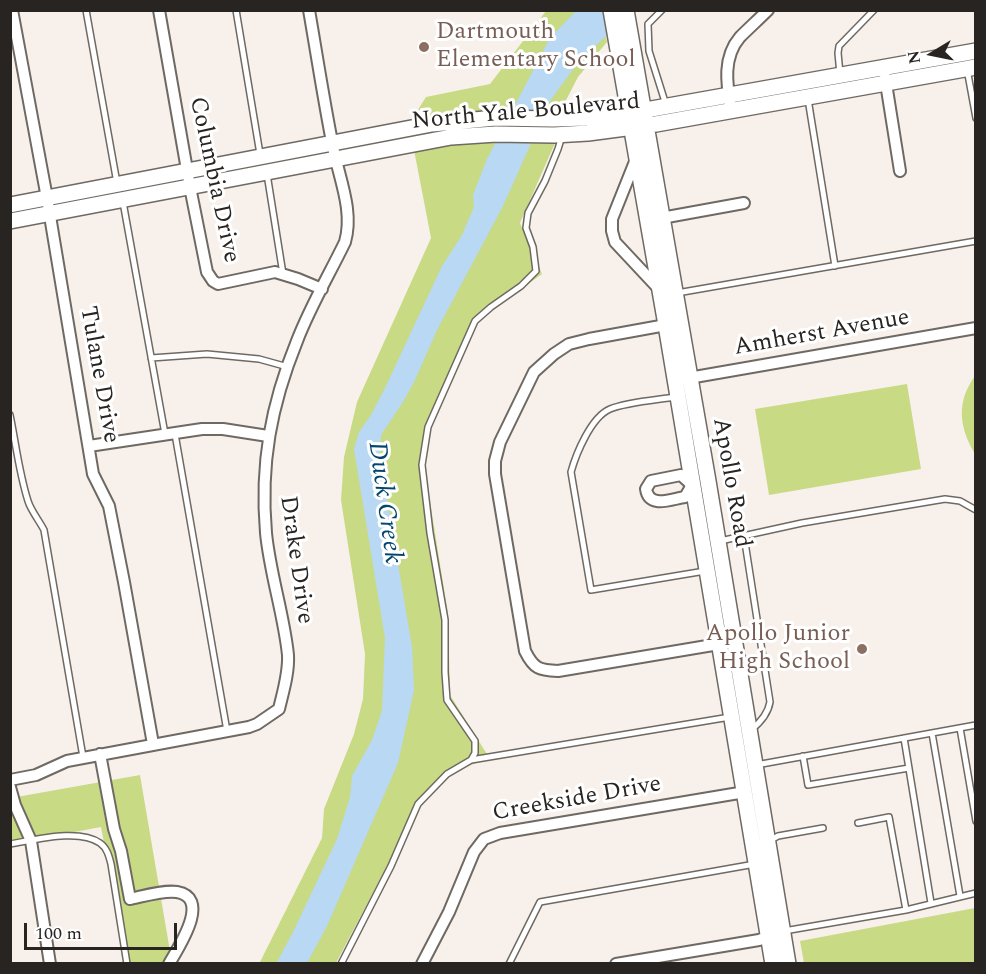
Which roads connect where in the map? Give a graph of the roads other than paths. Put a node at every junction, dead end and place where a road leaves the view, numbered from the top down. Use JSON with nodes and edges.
{"nodes":[{"id":1,"x":12,"y":10,"type":"edge"},
{"id":2,"x":86,"y":10,"type":"edge"},
{"id":3,"x":159,"y":10,"type":"edge"},
{"id":4,"x":236,"y":10,"type":"edge"},
{"id":5,"x":309,"y":10,"type":"edge"},
{"id":6,"x":611,"y":10,"type":"edge"},
{"id":7,"x":626,"y":10,"type":"edge"},
{"id":8,"x":662,"y":10,"type":"edge"},
{"id":9,"x":768,"y":10,"type":"edge"},
{"id":10,"x":874,"y":10,"type":"edge"},
{"id":11,"x":975,"y":51,"type":"edge"},
{"id":12,"x":971,"y":68,"type":"edge"},
{"id":13,"x":840,"y":75,"type":"junction"},
{"id":14,"x":885,"y":75,"type":"junction"},
{"id":15,"x":807,"y":97,"type":"junction"},
{"id":16,"x":730,"y":103,"type":"junction"},
{"id":17,"x":667,"y":106,"type":"junction"},
{"id":18,"x":975,"y":118,"type":"edge"},
{"id":19,"x":637,"y":119,"type":"junction"},
{"id":20,"x":556,"y":130,"type":"junction"},
{"id":21,"x":334,"y":152,"type":"junction"},
{"id":22,"x":637,"y":156,"type":"junction"},
{"id":23,"x":263,"y":165,"type":"junction"},
{"id":24,"x":900,"y":171,"type":"dead end"},
{"id":25,"x":189,"y":179,"type":"junction"},
{"id":26,"x":117,"y":185,"type":"junction"},
{"id":27,"x":122,"y":200,"type":"junction"},
{"id":28,"x":744,"y":203,"type":"dead end"},
{"id":29,"x":10,"y":205,"type":"edge"},
{"id":30,"x":48,"y":206,"type":"junction"},
{"id":31,"x":655,"y":219,"type":"junction"},
{"id":32,"x":10,"y":221,"type":"edge"},
{"id":33,"x":975,"y":241,"type":"edge"},
{"id":34,"x":835,"y":266,"type":"junction"},
{"id":35,"x":284,"y":275,"type":"junction"},
{"id":36,"x":322,"y":289,"type":"junction"},
{"id":37,"x":660,"y":289,"type":"junction"},
{"id":38,"x":675,"y":294,"type":"junction"},
{"id":39,"x":666,"y":325,"type":"junction"},
{"id":40,"x":975,"y":328,"type":"edge"},
{"id":41,"x":151,"y":358,"type":"junction"},
{"id":42,"x":288,"y":367,"type":"junction"},
{"id":43,"x":682,"y":379,"type":"junction"},
{"id":44,"x":678,"y":397,"type":"junction"},
{"id":45,"x":10,"y":415,"type":"edge"},
{"id":46,"x":170,"y":433,"type":"junction"},
{"id":47,"x":268,"y":436,"type":"junction"},
{"id":48,"x":89,"y":446,"type":"junction"},
{"id":49,"x":700,"y":483,"type":"junction"},
{"id":50,"x":975,"y":510,"type":"edge"},
{"id":51,"x":744,"y":536,"type":"junction"},
{"id":52,"x":717,"y":541,"type":"junction"},
{"id":53,"x":706,"y":564,"type":"junction"},
{"id":54,"x":727,"y":642,"type":"junction"},
{"id":55,"x":732,"y":716,"type":"junction"},
{"id":56,"x":975,"y":725,"type":"edge"},
{"id":57,"x":960,"y":728,"type":"junction"},
{"id":58,"x":227,"y":731,"type":"junction"},
{"id":59,"x":750,"y":731,"type":"junction"},
{"id":60,"x":932,"y":733,"type":"junction"},
{"id":61,"x":904,"y":738,"type":"junction"},
{"id":62,"x":153,"y":744,"type":"junction"},
{"id":63,"x":100,"y":754,"type":"junction"},
{"id":64,"x":803,"y":756,"type":"junction"},
{"id":65,"x":83,"y":757,"type":"junction"},
{"id":66,"x":471,"y":760,"type":"junction"},
{"id":67,"x":755,"y":765,"type":"junction"},
{"id":68,"x":909,"y":768,"type":"junction"},
{"id":69,"x":10,"y":780,"type":"edge"},
{"id":70,"x":743,"y":785,"type":"junction"},
{"id":71,"x":10,"y":787,"type":"edge"},
{"id":72,"x":975,"y":821,"type":"edge"},
{"id":73,"x":858,"y":822,"type":"dead end"},
{"id":74,"x":823,"y":828,"type":"dead end"},
{"id":75,"x":31,"y":841,"type":"junction"},
{"id":76,"x":761,"y":843,"type":"junction"},
{"id":77,"x":10,"y":844,"type":"edge"},
{"id":78,"x":757,"y":864,"type":"junction"},
{"id":79,"x":975,"y":893,"type":"edge"},
{"id":80,"x":960,"y":896,"type":"junction"},
{"id":81,"x":931,"y":903,"type":"junction"},
{"id":82,"x":906,"y":910,"type":"junction"},
{"id":83,"x":776,"y":934,"type":"junction"},
{"id":84,"x":50,"y":963,"type":"edge"},
{"id":85,"x":127,"y":963,"type":"edge"},
{"id":86,"x":170,"y":963,"type":"edge"},
{"id":87,"x":341,"y":963,"type":"edge"},
{"id":88,"x":422,"y":963,"type":"edge"},
{"id":89,"x":509,"y":963,"type":"edge"},
{"id":90,"x":616,"y":963,"type":"edge"},
{"id":91,"x":773,"y":963,"type":"edge"},
{"id":92,"x":788,"y":963,"type":"edge"}],
"edges":[{"from":1,"to":30,"type":"street","name":"Tulane Drive"},
{"from":2,"to":26,"type":"lane"},
{"from":3,"to":25,"type":"street","name":"Columbia Drive"},
{"from":4,"to":23,"type":"lane"},
{"from":5,"to":21,"type":"street","name":"Drake Drive"},
{"from":6,"to":19,"type":"street","name":"Apollo Road"},
{"from":7,"to":19,"type":"street","name":"Apollo Road"},
{"from":8,"to":17,"type":"lane"},
{"from":9,"to":16,"type":"street"},
{"from":10,"to":13,"type":"lane"},
{"from":11,"to":14,"type":"street","name":"North Yale Boulevard"},
{"from":12,"to":14,"type":"street","name":"North Yale Boulevard"},
{"from":12,"to":18,"type":"lane"},
{"from":13,"to":14,"type":"street","name":"North Yale Boulevard"},
{"from":13,"to":16,"type":"street","name":"North Yale Boulevard"},
{"from":14,"to":15,"type":"street","name":"North Yale Boulevard"},
{"from":14,"to":24,"type":"street"},
{"from":15,"to":16,"type":"street","name":"North Yale Boulevard"},
{"from":15,"to":34,"type":"lane"},
{"from":16,"to":17,"type":"street","name":"North Yale Boulevard"},
{"from":16,"to":19,"type":"street","name":"North Yale Boulevard"},
{"from":17,"to":19,"type":"street","name":"North Yale Boulevard"},
{"from":19,"to":20,"type":"street","name":"North Yale Boulevard"},
{"from":19,"to":22,"type":"street","name":"Apollo Road"},
{"from":19,"to":31,"type":"street","name":"Apollo Road"},
{"from":20,"to":21,"type":"street","name":"North Yale Boulevard"},
{"from":20,"to":66,"type":"lane"},
{"from":21,"to":23,"type":"street","name":"North Yale Boulevard"},
{"from":21,"to":36,"type":"street","name":"Drake Drive"},
{"from":22,"to":31,"type":"street","name":"Apollo Road"},
{"from":22,"to":37,"type":"street"},
{"from":23,"to":25,"type":"street","name":"North Yale Boulevard"},
{"from":23,"to":35,"type":"lane"},
{"from":25,"to":26,"type":"street","name":"North Yale Boulevard"},
{"from":25,"to":27,"type":"street","name":"North Yale Boulevard"},
{"from":25,"to":35,"type":"street","name":"Columbia Drive"},
{"from":26,"to":30,"type":"street","name":"North Yale Boulevard"},
{"from":27,"to":30,"type":"street","name":"North Yale Boulevard"},
{"from":27,"to":41,"type":"lane"},
{"from":28,"to":31,"type":"street"},
{"from":29,"to":30,"type":"street","name":"North Yale Boulevard"},
{"from":30,"to":32,"type":"street","name":"North Yale Boulevard"},
{"from":30,"to":48,"type":"street","name":"Tulane Drive"},
{"from":31,"to":37,"type":"street","name":"Apollo Road"},
{"from":31,"to":38,"type":"street","name":"Apollo Road"},
{"from":33,"to":34,"type":"lane"},
{"from":34,"to":38,"type":"lane"},
{"from":35,"to":36,"type":"street","name":"Columbia Drive"},
{"from":36,"to":42,"type":"street","name":"Drake Drive"},
{"from":37,"to":39,"type":"street","name":"Apollo Road"},
{"from":38,"to":43,"type":"street","name":"Apollo Road"},
{"from":39,"to":43,"type":"street","name":"Apollo Road"},
{"from":39,"to":54,"type":"street"},
{"from":40,"to":43,"type":"street","name":"Amherst Avenue"},
{"from":41,"to":42,"type":"lane"},
{"from":41,"to":46,"type":"lane"},
{"from":42,"to":47,"type":"street","name":"Drake Drive"},
{"from":43,"to":44,"type":"street","name":"Apollo Road"},
{"from":43,"to":49,"type":"street","name":"Apollo Road"},
{"from":44,"to":49,"type":"street","name":"Apollo Road"},
{"from":44,"to":53,"type":"lane"},
{"from":45,"to":65,"type":"lane"},
{"from":46,"to":47,"type":"street"},
{"from":46,"to":48,"type":"street"},
{"from":46,"to":58,"type":"lane"},
{"from":47,"to":58,"type":"street","name":"Drake Drive"},
{"from":48,"to":62,"type":"street","name":"Tulane Drive"},
{"from":49,"to":52,"type":"street","name":"Apollo Road"},
{"from":49,"to":53,"type":"street","name":"Apollo Road"},
{"from":50,"to":51,"type":"lane"},
{"from":51,"to":52,"type":"lane"},
{"from":51,"to":59,"type":"lane"},
{"from":52,"to":53,"type":"lane"},
{"from":52,"to":54,"type":"street","name":"Apollo Road"},
{"from":53,"to":54,"type":"street","name":"Apollo Road"},
{"from":54,"to":55,"type":"street","name":"Apollo Road"},
{"from":54,"to":59,"type":"street","name":"Apollo Road"},
{"from":55,"to":66,"type":"lane"},
{"from":55,"to":70,"type":"street","name":"Apollo Road"},
{"from":56,"to":57,"type":"lane"},
{"from":57,"to":60,"type":"lane"},
{"from":57,"to":72,"type":"lane"},
{"from":58,"to":62,"type":"street","name":"Drake Drive"},
{"from":59,"to":67,"type":"street","name":"Apollo Road"},
{"from":60,"to":61,"type":"lane"},
{"from":60,"to":80,"type":"lane"},
{"from":61,"to":64,"type":"lane"},
{"from":61,"to":68,"type":"lane"},
{"from":62,"to":63,"type":"street","name":"Drake Drive"},
{"from":63,"to":65,"type":"street","name":"Drake Drive"},
{"from":63,"to":86,"type":"street"},
{"from":64,"to":67,"type":"lane"},
{"from":64,"to":68,"type":"lane"},
{"from":65,"to":69,"type":"street","name":"Drake Drive"},
{"from":66,"to":87,"type":"lane"},
{"from":67,"to":70,"type":"lane"},
{"from":67,"to":76,"type":"street","name":"Apollo Road"},
{"from":68,"to":81,"type":"lane"},
{"from":70,"to":76,"type":"street","name":"Apollo Road"},
{"from":70,"to":88,"type":"street","name":"Creekside Drive"},
{"from":71,"to":75,"type":"street"},
{"from":73,"to":82,"type":"lane"},
{"from":74,"to":76,"type":"lane"},
{"from":75,"to":77,"type":"lane"},
{"from":75,"to":84,"type":"street"},
{"from":75,"to":85,"type":"lane"},
{"from":76,"to":78,"type":"street","name":"Apollo Road"},
{"from":76,"to":83,"type":"street","name":"Apollo Road"},
{"from":78,"to":83,"type":"street","name":"Apollo Road"},
{"from":78,"to":89,"type":"lane"},
{"from":79,"to":80,"type":"lane"},
{"from":80,"to":81,"type":"lane"},
{"from":81,"to":82,"type":"lane"},
{"from":82,"to":83,"type":"lane"},
{"from":83,"to":90,"type":"street"},
{"from":83,"to":91,"type":"street","name":"Apollo Road"},
{"from":83,"to":92,"type":"street","name":"Apollo Road"}]}
